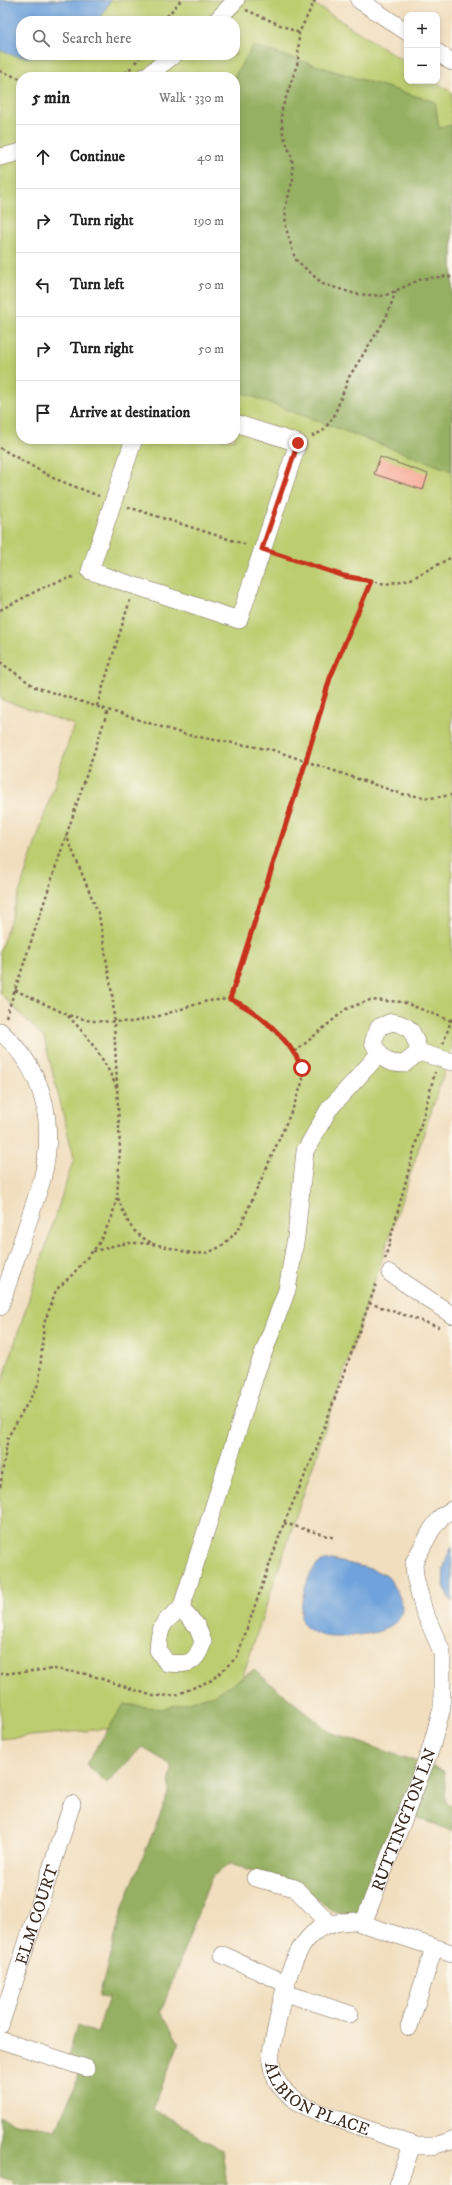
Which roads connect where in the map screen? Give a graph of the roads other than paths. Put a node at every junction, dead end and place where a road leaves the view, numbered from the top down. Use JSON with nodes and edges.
{"nodes":[{"id":1,"x":359,"y":0,"type":"edge"},
{"id":2,"x":236,"y":1,"type":"edge"},
{"id":3,"x":221,"y":16,"type":"edge"},
{"id":4,"x":404,"y":30,"type":"edge"},
{"id":5,"x":440,"y":54,"type":"edge"},
{"id":6,"x":167,"y":60,"type":"edge"},
{"id":7,"x":452,"y":62,"type":"edge"},
{"id":8,"x":152,"y":72,"type":"edge"},
{"id":9,"x":16,"y":153,"type":"edge"},
{"id":10,"x":0,"y":157,"type":"edge"},
{"id":11,"x":240,"y":425,"type":"edge"},
{"id":12,"x":132,"y":444,"type":"edge"},
{"id":13,"x":0,"y":1031,"type":"edge"},
{"id":14,"x":419,"y":1052,"type":"junction"},
{"id":15,"x":378,"y":1054,"type":"junction"},
{"id":16,"x":445,"y":1060,"type":"edge"},
{"id":17,"x":385,"y":1270,"type":"road end"},
{"id":18,"x":0,"y":1307,"type":"edge"},
{"id":19,"x":449,"y":1322,"type":"edge"},
{"id":20,"x":452,"y":1510,"type":"edge"},
{"id":21,"x":181,"y":1609,"type":"dead end"},
{"id":22,"x":445,"y":1642,"type":"edge"},
{"id":23,"x":72,"y":1804,"type":"dead end"},
{"id":24,"x":255,"y":1878,"type":"dead end"},
{"id":25,"x":358,"y":1923,"type":"junction"},
{"id":26,"x":331,"y":1925,"type":"junction"},
{"id":27,"x":447,"y":1950,"type":"edge"},
{"id":28,"x":223,"y":1955,"type":"dead end"},
{"id":29,"x":286,"y":1988,"type":"junction"},
{"id":30,"x":350,"y":2014,"type":"dead end"},
{"id":31,"x":0,"y":2026,"type":"edge"},
{"id":32,"x":409,"y":2027,"type":"dead end"},
{"id":33,"x":0,"y":2040,"type":"edge"},
{"id":34,"x":86,"y":2068,"type":"dead end"},
{"id":35,"x":452,"y":2140,"type":"edge"},
{"id":36,"x":412,"y":2145,"type":"junction"},
{"id":37,"x":398,"y":2185,"type":"edge"}],
"edges":[{"from":1,"to":4,"type":"street"},
{"from":2,"to":3,"type":"street"},
{"from":5,"to":7,"type":"street"},
{"from":6,"to":8,"type":"street"},
{"from":9,"to":10,"type":"street"},
{"from":11,"to":12,"type":"street"},
{"from":13,"to":18,"type":"street"},
{"from":14,"to":15,"type":"street"},
{"from":14,"to":15,"type":"street"},
{"from":14,"to":16,"type":"street"},
{"from":15,"to":21,"type":"street"},
{"from":17,"to":19,"type":"street"},
{"from":20,"to":22,"type":"street","name":"RUTTINGTON LN"},
{"from":22,"to":25,"type":"street","name":"RUTTINGTON LN"},
{"from":23,"to":31,"type":"street","name":"ELM COURT"},
{"from":24,"to":26,"type":"street"},
{"from":25,"to":26,"type":"street","name":"ALBION PLACE"},
{"from":25,"to":27,"type":"street"},
{"from":26,"to":29,"type":"street","name":"ALBION PLACE"},
{"from":27,"to":32,"type":"street"},
{"from":28,"to":29,"type":"street"},
{"from":29,"to":30,"type":"street"},
{"from":29,"to":36,"type":"street","name":"ALBION PLACE"},
{"from":33,"to":34,"type":"street"},
{"from":35,"to":36,"type":"street","name":"ALBION PLACE"},
{"from":36,"to":37,"type":"street"}]}
